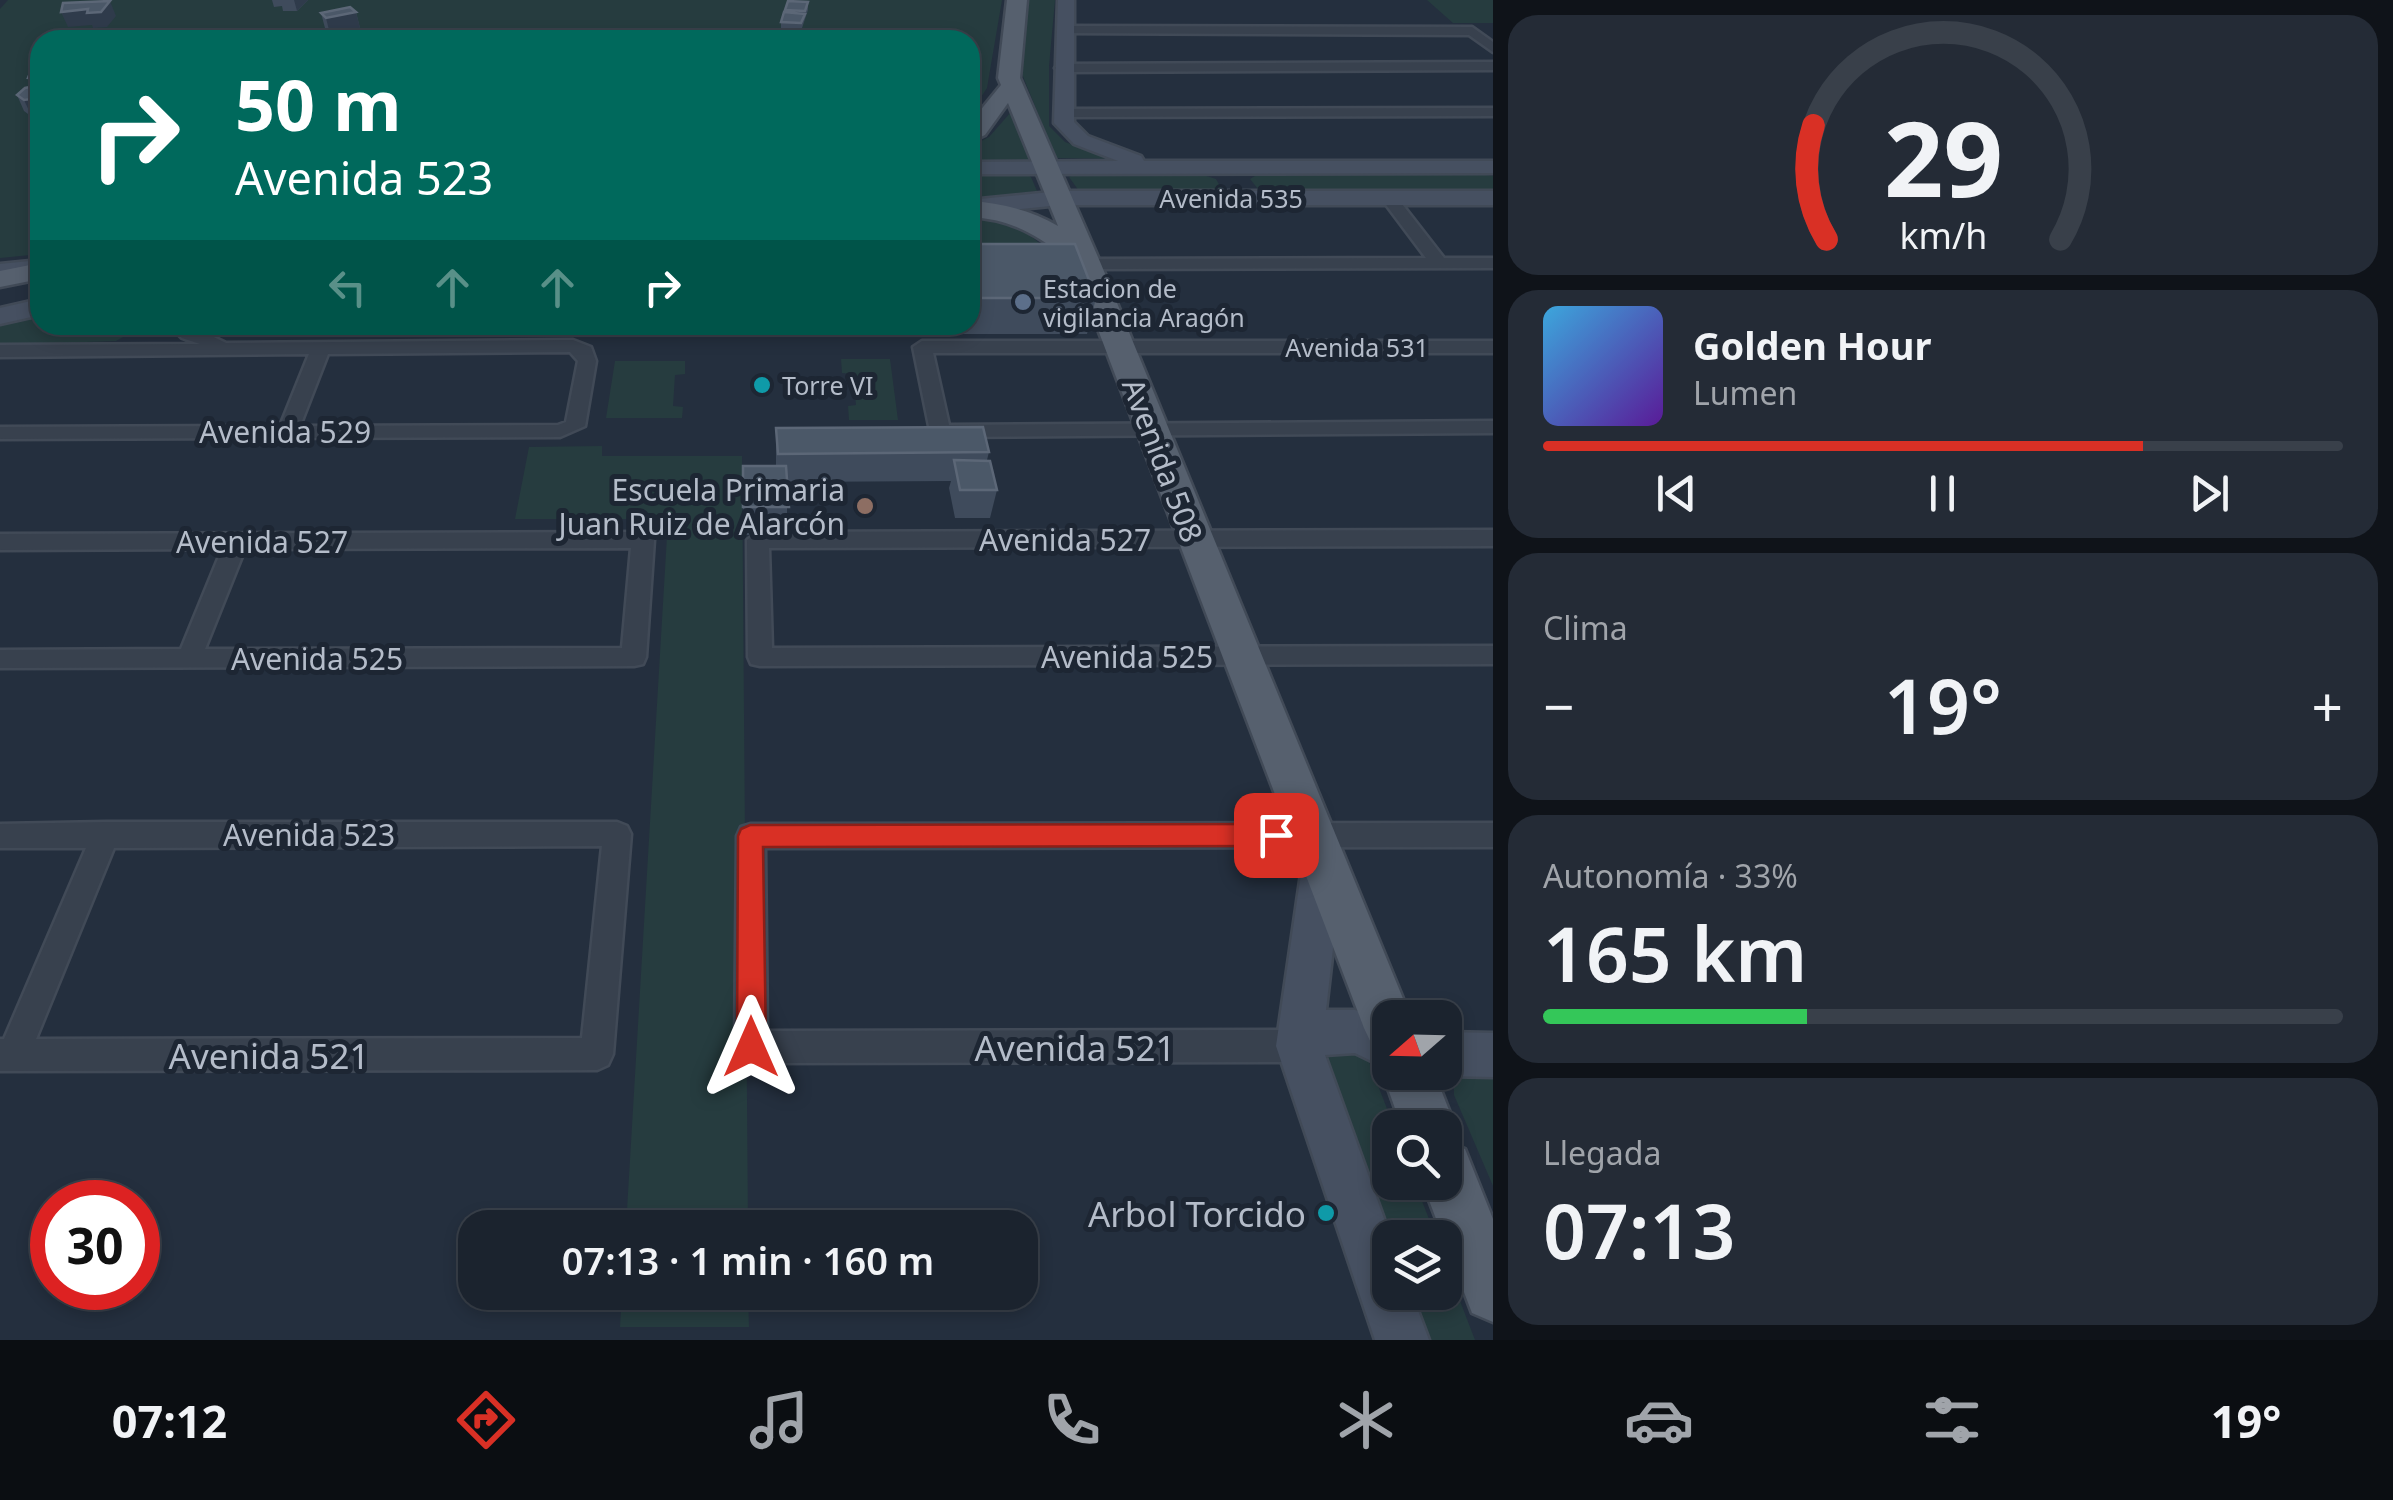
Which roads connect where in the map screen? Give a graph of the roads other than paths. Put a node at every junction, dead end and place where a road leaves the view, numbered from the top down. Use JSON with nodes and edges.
{"nodes":[{"id":1,"x":1017,"y":0,"type":"edge"},
{"id":2,"x":1066,"y":0,"type":"edge"},
{"id":3,"x":1065,"y":30,"type":"junction"},
{"id":4,"x":1254,"y":30,"type":"junction"},
{"id":5,"x":1264,"y":42,"type":"dead end"},
{"id":6,"x":1493,"y":48,"type":"edge"},
{"id":7,"x":1274,"y":54,"type":"dead end"},
{"id":8,"x":1284,"y":66,"type":"junction"},
{"id":9,"x":1493,"y":66,"type":"edge"},
{"id":10,"x":1062,"y":68,"type":"junction"},
{"id":11,"x":1014,"y":87,"type":"junction"},
{"id":12,"x":1493,"y":112,"type":"edge"},
{"id":13,"x":1063,"y":113,"type":"junction"},
{"id":14,"x":980,"y":127,"type":"edge"},
{"id":15,"x":1493,"y":167,"type":"edge"},
{"id":16,"x":1164,"y":168,"type":"junction"},
{"id":17,"x":1220,"y":168,"type":"junction"},
{"id":18,"x":980,"y":170,"type":"edge"},
{"id":19,"x":1054,"y":183,"type":"junction"},
{"id":20,"x":1241,"y":198,"type":"junction"},
{"id":21,"x":1389,"y":198,"type":"junction"},
{"id":22,"x":1493,"y":198,"type":"edge"},
{"id":23,"x":980,"y":205,"type":"edge"},
{"id":24,"x":980,"y":209,"type":"edge"},
{"id":25,"x":1439,"y":263,"type":"junction"},
{"id":26,"x":1493,"y":263,"type":"edge"},
{"id":27,"x":1088,"y":264,"type":"junction"},
{"id":28,"x":30,"y":270,"type":"edge"},
{"id":29,"x":0,"y":271,"type":"edge"},
{"id":30,"x":30,"y":272,"type":"edge"},
{"id":31,"x":0,"y":279,"type":"edge"},
{"id":32,"x":30,"y":309,"type":"edge"},
{"id":33,"x":0,"y":316,"type":"edge"},
{"id":34,"x":144,"y":335,"type":"edge"},
{"id":35,"x":195,"y":335,"type":"edge"},
{"id":36,"x":321,"y":347,"type":"junction"},
{"id":37,"x":1119,"y":347,"type":"junction"},
{"id":38,"x":1493,"y":347,"type":"edge"},
{"id":39,"x":242,"y":348,"type":"junction"},
{"id":40,"x":100,"y":350,"type":"junction"},
{"id":41,"x":0,"y":351,"type":"edge"},
{"id":42,"x":1493,"y":427,"type":"edge"},
{"id":43,"x":1152,"y":429,"type":"junction"},
{"id":44,"x":288,"y":430,"type":"junction"},
{"id":45,"x":0,"y":433,"type":"edge"},
{"id":46,"x":1493,"y":538,"type":"edge"},
{"id":47,"x":1194,"y":539,"type":"junction"},
{"id":48,"x":237,"y":541,"type":"junction"},
{"id":49,"x":0,"y":542,"type":"edge"},
{"id":50,"x":1493,"y":655,"type":"edge"},
{"id":51,"x":1244,"y":656,"type":"junction"},
{"id":52,"x":760,"y":657,"type":"joint"},
{"id":53,"x":634,"y":658,"type":"joint"},
{"id":54,"x":0,"y":659,"type":"edge"},
{"id":55,"x":189,"y":659,"type":"junction"},
{"id":56,"x":106,"y":834,"type":"junction"},
{"id":57,"x":1493,"y":835,"type":"edge"},
{"id":58,"x":0,"y":836,"type":"edge"},
{"id":59,"x":1318,"y":847,"type":"junction"},
{"id":60,"x":1379,"y":1000,"type":"edge"},
{"id":61,"x":1372,"y":1038,"type":"edge"},
{"id":62,"x":1298,"y":1046,"type":"junction"},
{"id":63,"x":597,"y":1054,"type":"joint"},
{"id":64,"x":1462,"y":1054,"type":"edge"},
{"id":65,"x":1493,"y":1054,"type":"edge"},
{"id":66,"x":6,"y":1055,"type":"edge"},
{"id":67,"x":1457,"y":1200,"type":"edge"},
{"id":68,"x":1493,"y":1292,"type":"edge"},
{"id":69,"x":1402,"y":1340,"type":"edge"}],
"edges":[{"from":1,"to":11,"type":"main road","name":"Avenida 508"},
{"from":2,"to":3,"type":"street"},
{"from":3,"to":4,"type":"street"},
{"from":3,"to":10,"type":"street"},
{"from":4,"to":5,"type":"street"},
{"from":4,"to":6,"type":"street"},
{"from":7,"to":8,"type":"street"},
{"from":8,"to":9,"type":"street"},
{"from":8,"to":10,"type":"street"},
{"from":10,"to":13,"type":"street"},
{"from":11,"to":14,"type":"main road"},
{"from":11,"to":19,"type":"main road","name":"Avenida 508"},
{"from":12,"to":13,"type":"street"},
{"from":13,"to":16,"type":"street"},
{"from":15,"to":17,"type":"street","name":"Avenida 535"},
{"from":16,"to":17,"type":"street","name":"Avenida 535"},
{"from":16,"to":19,"type":"street","name":"Avenida 535"},
{"from":17,"to":20,"type":"street"},
{"from":18,"to":19,"type":"street","name":"Avenida 535"},
{"from":19,"to":20,"type":"street","name":"Avenida 535"},
{"from":19,"to":23,"type":"street","name":"Avenida 535"},
{"from":19,"to":27,"type":"main road","name":"Avenida 508"},
{"from":20,"to":21,"type":"street","name":"Avenida 535"},
{"from":21,"to":22,"type":"street","name":"Avenida 535"},
{"from":21,"to":25,"type":"street"},
{"from":24,"to":27,"type":"main road"},
{"from":25,"to":26,"type":"street"},
{"from":25,"to":27,"type":"street"},
{"from":27,"to":37,"type":"main road","name":"Avenida 508"},
{"from":28,"to":29,"type":"street"},
{"from":30,"to":31,"type":"main road"},
{"from":32,"to":33,"type":"street"},
{"from":34,"to":40,"type":"street"},
{"from":35,"to":39,"type":"street"},
{"from":36,"to":39,"type":"street"},
{"from":36,"to":44,"type":"street"},
{"from":36,"to":44,"type":"street","name":"Avenida 529"},
{"from":37,"to":38,"type":"street","name":"Avenida 531"},
{"from":37,"to":43,"type":"main road","name":"Avenida 508"},
{"from":37,"to":43,"type":"street","name":"Avenida 531"},
{"from":39,"to":40,"type":"street"},
{"from":40,"to":41,"type":"street"},
{"from":42,"to":43,"type":"street"},
{"from":43,"to":47,"type":"main road","name":"Avenida 508"},
{"from":44,"to":45,"type":"street","name":"Avenida 529"},
{"from":46,"to":47,"type":"street","name":"Avenida 527"},
{"from":47,"to":51,"type":"main road","name":"Avenida 508"},
{"from":47,"to":52,"type":"street","name":"Avenida 527"},
{"from":48,"to":49,"type":"street","name":"Avenida 527"},
{"from":48,"to":53,"type":"street","name":"Avenida 527"},
{"from":48,"to":55,"type":"street"},
{"from":50,"to":51,"type":"street","name":"Avenida 525"},
{"from":51,"to":52,"type":"street","name":"Avenida 525"},
{"from":51,"to":59,"type":"main road","name":"Avenida 508"},
{"from":53,"to":55,"type":"street","name":"Avenida 525"},
{"from":54,"to":55,"type":"street","name":"Avenida 525"},
{"from":56,"to":58,"type":"street","name":"Avenida 523"},
{"from":56,"to":63,"type":"street","name":"Avenida 523"},
{"from":56,"to":66,"type":"street"},
{"from":57,"to":59,"type":"street"},
{"from":59,"to":60,"type":"main road","name":"Avenida 508"},
{"from":59,"to":62,"type":"street","name":"Avenida 508"},
{"from":59,"to":62,"type":"street","name":"Avenida 521"},
{"from":61,"to":62,"type":"street","name":"Avenida 521"},
{"from":62,"to":69,"type":"street","name":"Avenida 508"},
{"from":63,"to":66,"type":"street","name":"Avenida 521"},
{"from":64,"to":65,"type":"street"},
{"from":67,"to":68,"type":"main road"}]}
